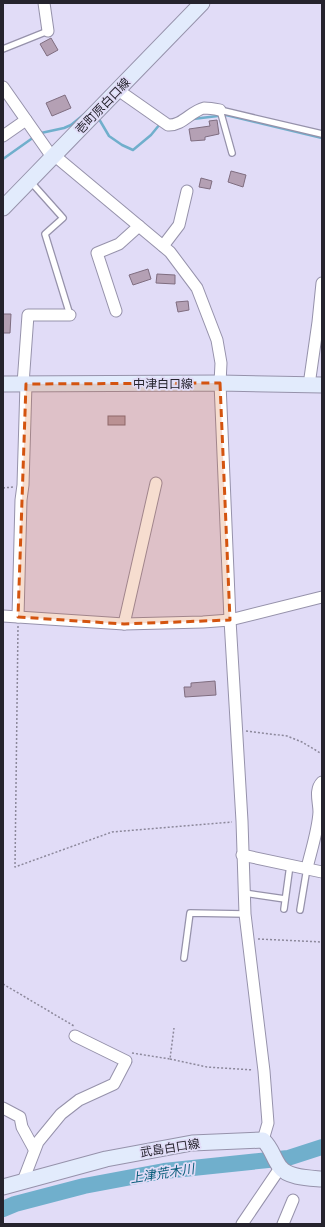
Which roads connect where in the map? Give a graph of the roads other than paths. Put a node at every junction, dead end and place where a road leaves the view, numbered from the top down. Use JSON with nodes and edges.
{"nodes":[{"id":1,"x":44,"y":3,"type":"edge"},
{"id":2,"x":202,"y":3,"type":"edge"},
{"id":3,"x":48,"y":30,"type":"joint"},
{"id":4,"x":3,"y":49,"type":"edge"},
{"id":5,"x":3,"y":87,"type":"edge"},
{"id":6,"x":118,"y":90,"type":"junction"},
{"id":7,"x":220,"y":110,"type":"junction"},
{"id":8,"x":26,"y":120,"type":"junction"},
{"id":9,"x":322,"y":134,"type":"edge"},
{"id":10,"x":3,"y":136,"type":"edge"},
{"id":11,"x":232,"y":153,"type":"dead end"},
{"id":12,"x":55,"y":156,"type":"junction"},
{"id":13,"x":30,"y":181,"type":"junction"},
{"id":14,"x":188,"y":191,"type":"dead end"},
{"id":15,"x":3,"y":208,"type":"edge"},
{"id":16,"x":139,"y":226,"type":"junction"},
{"id":17,"x":163,"y":246,"type":"junction"},
{"id":18,"x":322,"y":283,"type":"edge"},
{"id":19,"x":116,"y":311,"type":"dead end"},
{"id":20,"x":70,"y":315,"type":"joint"},
{"id":21,"x":3,"y":384,"type":"edge"},
{"id":22,"x":25,"y":384,"type":"junction"},
{"id":23,"x":220,"y":384,"type":"junction"},
{"id":24,"x":315,"y":385,"type":"edge"},
{"id":25,"x":156,"y":483,"type":"dead end"},
{"id":26,"x":322,"y":597,"type":"edge"},
{"id":27,"x":3,"y":616,"type":"edge"},
{"id":28,"x":18,"y":618,"type":"junction"},
{"id":29,"x":230,"y":620,"type":"junction"},
{"id":30,"x":124,"y":624,"type":"junction"},
{"id":31,"x":322,"y":782,"type":"edge"},
{"id":32,"x":242,"y":855,"type":"junction"},
{"id":33,"x":290,"y":865,"type":"junction"},
{"id":34,"x":307,"y":868,"type":"junction"},
{"id":35,"x":322,"y":872,"type":"edge"},
{"id":36,"x":244,"y":893,"type":"junction"},
{"id":37,"x":285,"y":899,"type":"junction"},
{"id":38,"x":284,"y":909,"type":"dead end"},
{"id":39,"x":300,"y":910,"type":"dead end"},
{"id":40,"x":244,"y":914,"type":"junction"},
{"id":41,"x":184,"y":958,"type":"dead end"},
{"id":42,"x":77,"y":1032,"type":"road end"},
{"id":43,"x":3,"y":1108,"type":"edge"},
{"id":44,"x":266,"y":1143,"type":"junction"},
{"id":45,"x":34,"y":1150,"type":"junction"},
{"id":46,"x":280,"y":1168,"type":"junction"},
{"id":47,"x":322,"y":1179,"type":"edge"},
{"id":48,"x":23,"y":1182,"type":"junction"},
{"id":49,"x":3,"y":1187,"type":"edge"},
{"id":50,"x":293,"y":1200,"type":"dead end"},
{"id":51,"x":246,"y":1223,"type":"edge"},
{"id":52,"x":283,"y":1224,"type":"edge"}],
"edges":[{"from":1,"to":3,"type":"street"},
{"from":2,"to":6,"type":"main road","name":"壱町原白口線"},
{"from":3,"to":4,"type":"lane"},
{"from":5,"to":8,"type":"street"},
{"from":6,"to":7,"type":"street"},
{"from":6,"to":12,"type":"main road","name":"壱町原白口線"},
{"from":7,"to":9,"type":"lane"},
{"from":7,"to":11,"type":"lane"},
{"from":8,"to":10,"type":"street"},
{"from":8,"to":12,"type":"street"},
{"from":12,"to":13,"type":"main road","name":"壱町原白口線"},
{"from":12,"to":16,"type":"street"},
{"from":13,"to":15,"type":"main road","name":"壱町原白口線"},
{"from":13,"to":20,"type":"lane"},
{"from":14,"to":17,"type":"street"},
{"from":16,"to":17,"type":"street"},
{"from":16,"to":19,"type":"street"},
{"from":17,"to":23,"type":"street"},
{"from":18,"to":24,"type":"street"},
{"from":20,"to":22,"type":"street"},
{"from":21,"to":22,"type":"main road","name":"中津白口線"},
{"from":22,"to":23,"type":"main road","name":"中津白口線"},
{"from":22,"to":28,"type":"street"},
{"from":23,"to":24,"type":"main road","name":"中津白口線"},
{"from":23,"to":29,"type":"street"},
{"from":25,"to":30,"type":"street"},
{"from":26,"to":29,"type":"street"},
{"from":27,"to":28,"type":"street"},
{"from":28,"to":30,"type":"street"},
{"from":29,"to":30,"type":"street"},
{"from":29,"to":32,"type":"street"},
{"from":31,"to":34,"type":"street"},
{"from":32,"to":33,"type":"street"},
{"from":32,"to":36,"type":"street"},
{"from":33,"to":34,"type":"street"},
{"from":33,"to":37,"type":"lane"},
{"from":34,"to":35,"type":"street"},
{"from":34,"to":39,"type":"lane"},
{"from":36,"to":37,"type":"lane"},
{"from":36,"to":40,"type":"street"},
{"from":37,"to":38,"type":"lane"},
{"from":40,"to":41,"type":"lane"},
{"from":40,"to":44,"type":"street"},
{"from":42,"to":45,"type":"street"},
{"from":43,"to":45,"type":"street"},
{"from":44,"to":46,"type":"main road"},
{"from":44,"to":48,"type":"main road","name":"武島白口線"},
{"from":45,"to":48,"type":"street"},
{"from":46,"to":47,"type":"main road"},
{"from":46,"to":51,"type":"street"},
{"from":48,"to":49,"type":"main road","name":"武島白口線"},
{"from":50,"to":52,"type":"street"}]}
